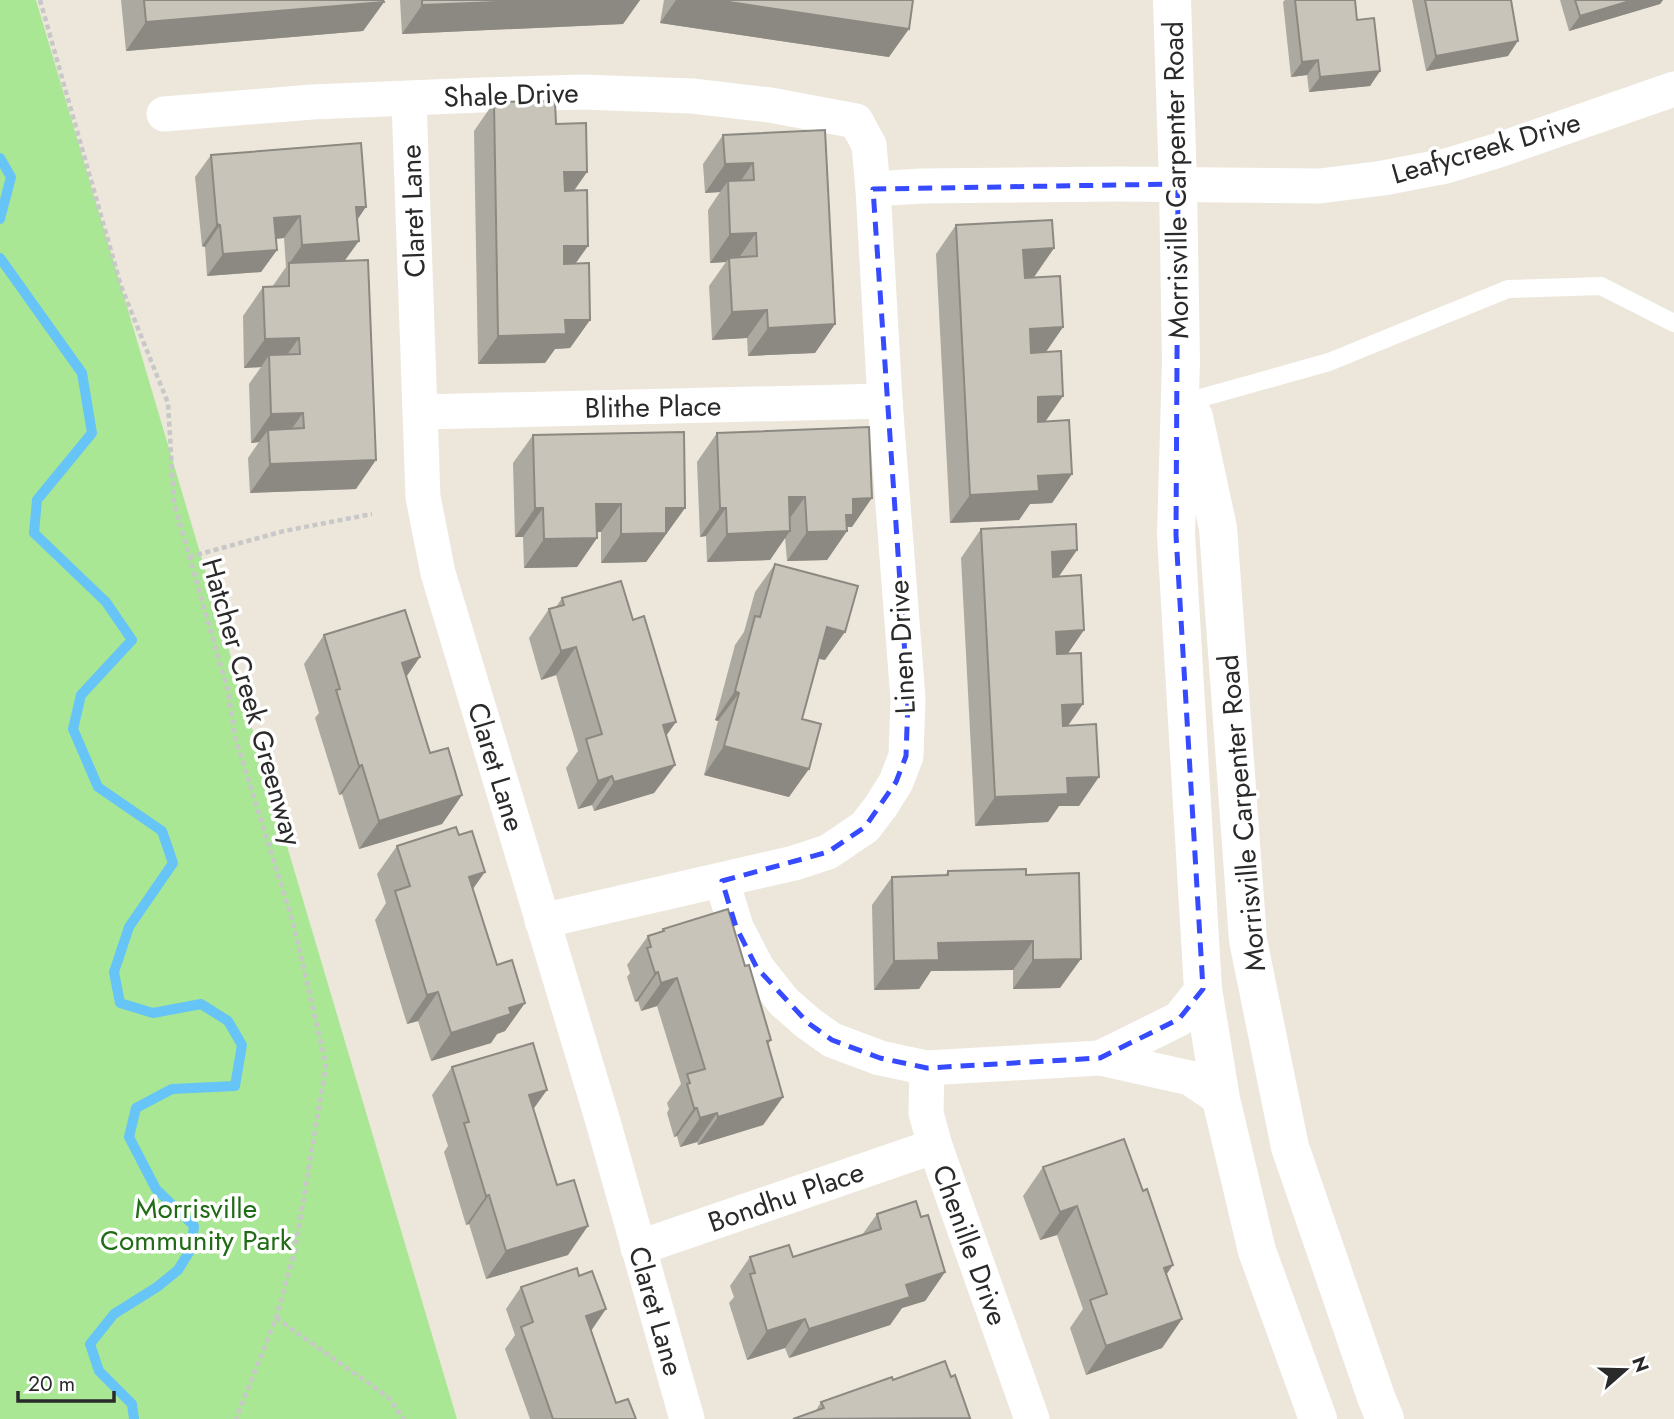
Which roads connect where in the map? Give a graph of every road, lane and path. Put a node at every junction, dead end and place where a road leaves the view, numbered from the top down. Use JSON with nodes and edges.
{"nodes":[{"id":1,"x":40,"y":0,"type":"edge"},
{"id":2,"x":1172,"y":0,"type":"edge"},
{"id":3,"x":1674,"y":89,"type":"edge"},
{"id":4,"x":408,"y":99,"type":"junction"},
{"id":5,"x":164,"y":114,"type":"dead end"},
{"id":6,"x":856,"y":121,"type":"joint"},
{"id":7,"x":1178,"y":184,"type":"junction"},
{"id":8,"x":873,"y":189,"type":"junction"},
{"id":9,"x":1674,"y":323,"type":"edge"},
{"id":10,"x":1181,"y":361,"type":"junction"},
{"id":11,"x":885,"y":401,"type":"junction"},
{"id":12,"x":1190,"y":401,"type":"junction"},
{"id":13,"x":420,"y":412,"type":"junction"},
{"id":14,"x":372,"y":514,"type":"dead end"},
{"id":15,"x":189,"y":557,"type":"junction"},
{"id":16,"x":722,"y":881,"type":"junction"},
{"id":17,"x":542,"y":921,"type":"junction"},
{"id":18,"x":1203,"y":989,"type":"junction"},
{"id":19,"x":1100,"y":1058,"type":"junction"},
{"id":20,"x":927,"y":1068,"type":"junction"},
{"id":21,"x":1221,"y":1099,"type":"junction"},
{"id":22,"x":935,"y":1146,"type":"junction"},
{"id":23,"x":638,"y":1248,"type":"junction"},
{"id":24,"x":276,"y":1318,"type":"junction"},
{"id":25,"x":236,"y":1419,"type":"edge"},
{"id":26,"x":404,"y":1419,"type":"edge"},
{"id":27,"x":687,"y":1419,"type":"edge"},
{"id":28,"x":1032,"y":1419,"type":"edge"},
{"id":29,"x":1318,"y":1419,"type":"edge"},
{"id":30,"x":1385,"y":1419,"type":"edge"}],
"edges":[{"from":1,"to":15,"type":"path","name":"Hatcher Creek Greenway"},
{"from":2,"to":7,"type":"main road","name":"Morrisville Carpenter Road"},
{"from":3,"to":7,"type":"street","name":"Leafycreek Drive"},
{"from":4,"to":5,"type":"street","name":"Shale Drive"},
{"from":4,"to":6,"type":"street","name":"Shale Drive"},
{"from":4,"to":13,"type":"street","name":"Claret Lane"},
{"from":6,"to":8,"type":"street","name":"Linen Drive"},
{"from":7,"to":8,"type":"street","name":"Leafycreek Drive"},
{"from":7,"to":10,"type":"main road","name":"Morrisville Carpenter Road"},
{"from":8,"to":11,"type":"street","name":"Linen Drive"},
{"from":9,"to":12,"type":"lane"},
{"from":10,"to":12,"type":"main road","name":"Morrisville Carpenter Road"},
{"from":10,"to":18,"type":"main road","name":"Morrisville Carpenter Road"},
{"from":11,"to":13,"type":"street","name":"Blithe Place"},
{"from":11,"to":16,"type":"street","name":"Linen Drive"},
{"from":12,"to":30,"type":"main road","name":"Morrisville Carpenter Road"},
{"from":13,"to":17,"type":"street","name":"Claret Lane"},
{"from":14,"to":15,"type":"path"},
{"from":15,"to":24,"type":"path","name":"Hatcher Creek Greenway"},
{"from":16,"to":17,"type":"street","name":"Linen Drive"},
{"from":16,"to":20,"type":"street"},
{"from":17,"to":23,"type":"street","name":"Claret Lane"},
{"from":18,"to":19,"type":"street"},
{"from":18,"to":21,"type":"main road","name":"Morrisville Carpenter Road"},
{"from":19,"to":20,"type":"street"},
{"from":19,"to":21,"type":"street"},
{"from":20,"to":22,"type":"street","name":"Chenille Drive"},
{"from":21,"to":29,"type":"main road","name":"Morrisville Carpenter Road"},
{"from":22,"to":23,"type":"street","name":"Bondhu Place"},
{"from":22,"to":28,"type":"street","name":"Chenille Drive"},
{"from":23,"to":27,"type":"street","name":"Claret Lane"},
{"from":24,"to":25,"type":"path","name":"Hatcher Creek Greenway"},
{"from":24,"to":26,"type":"path"}]}
